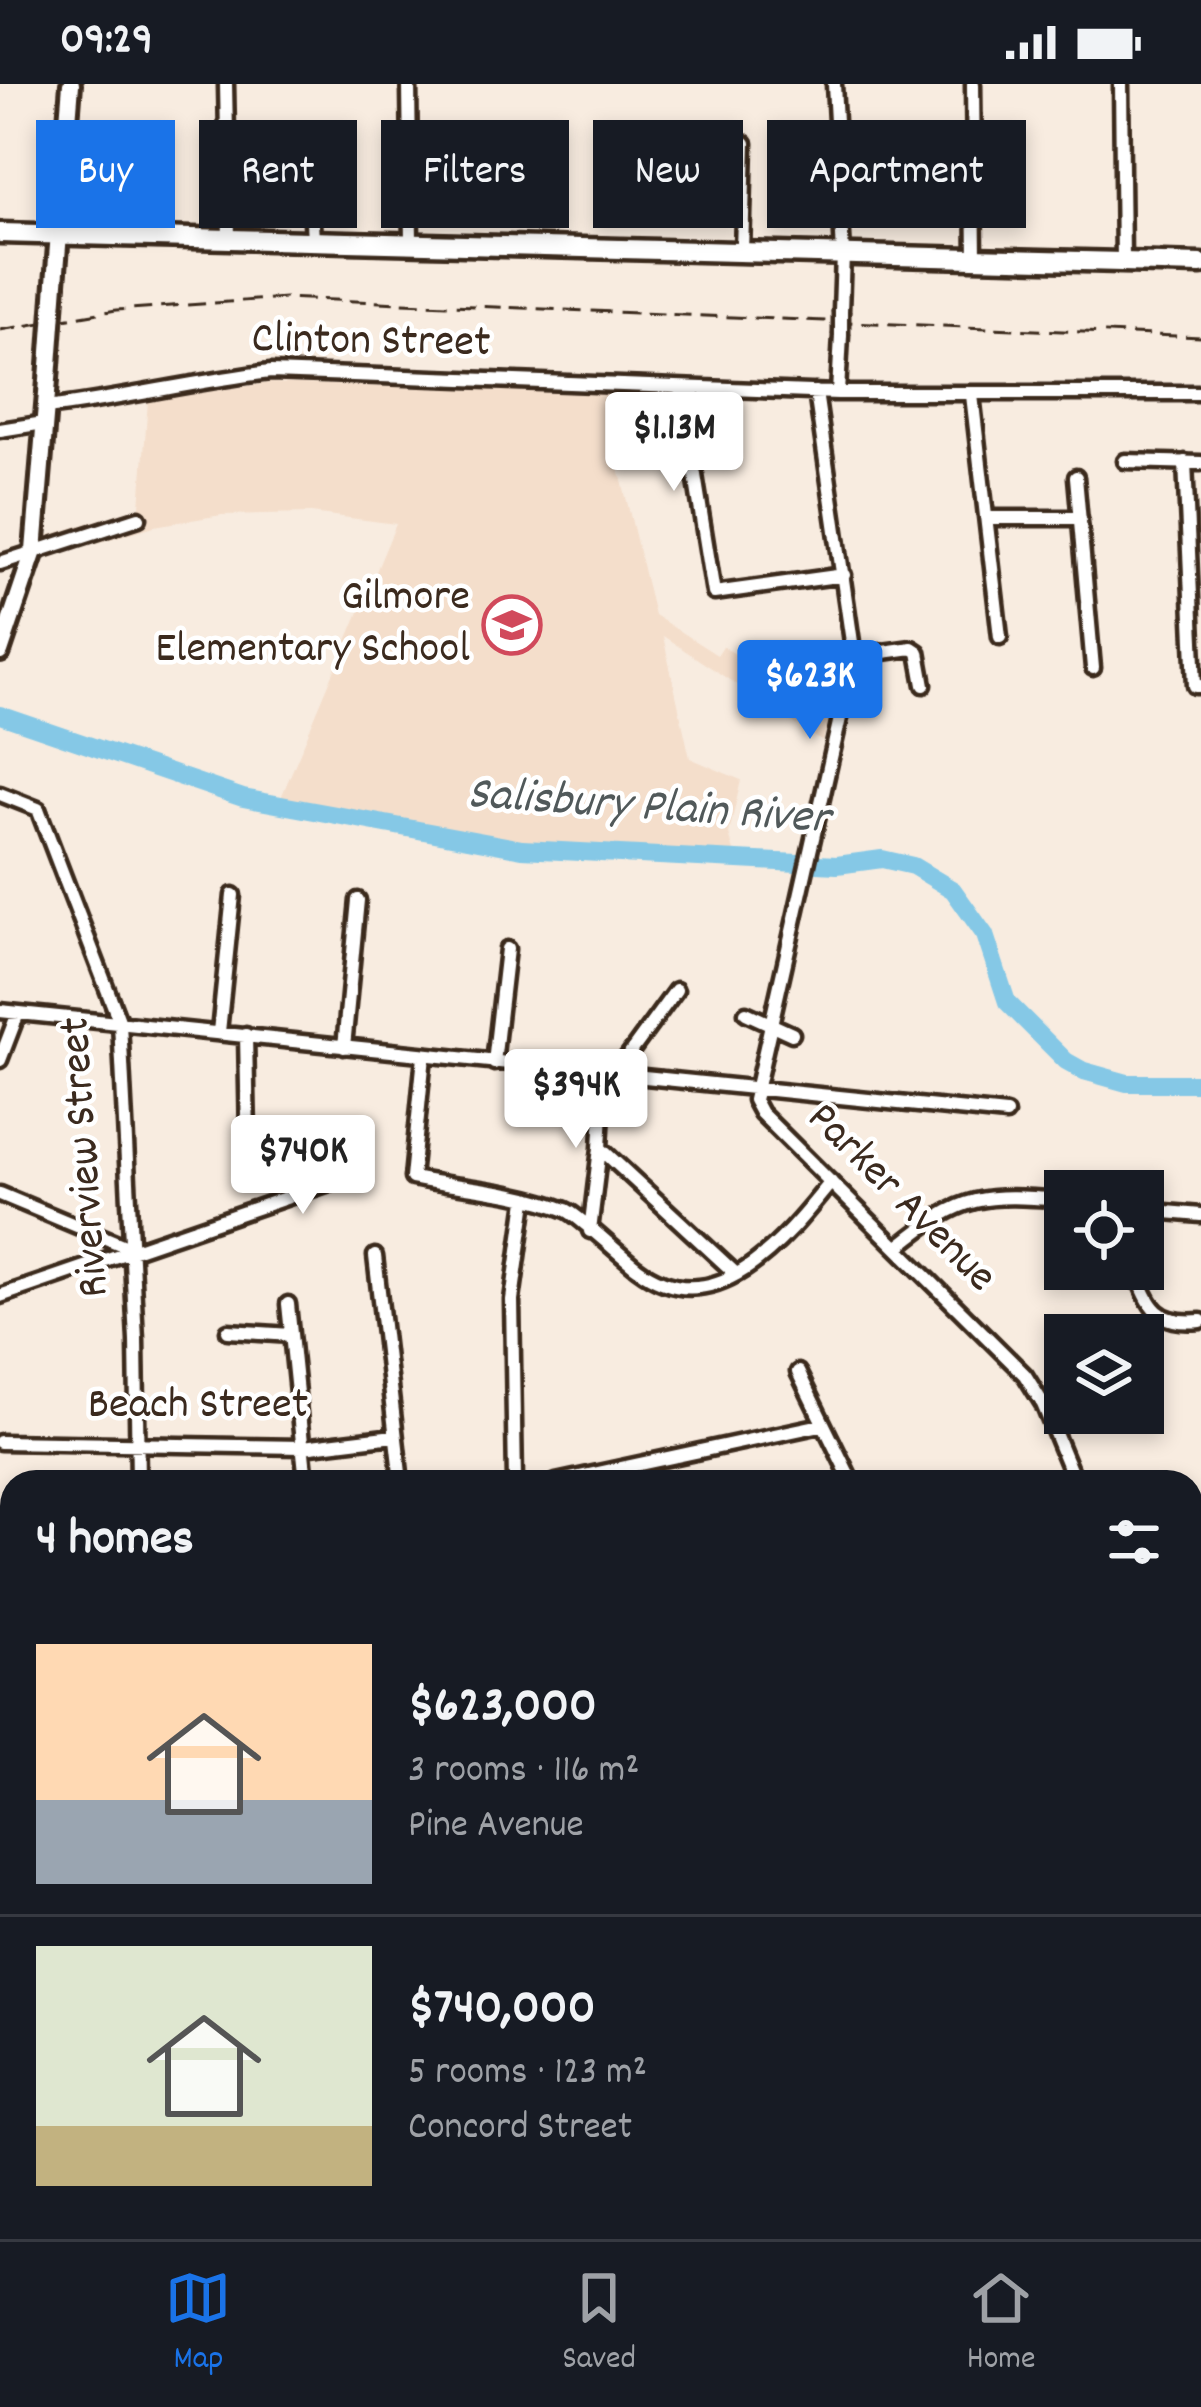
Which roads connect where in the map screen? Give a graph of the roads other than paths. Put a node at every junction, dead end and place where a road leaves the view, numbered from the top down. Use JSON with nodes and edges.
{"nodes":[{"id":1,"x":71,"y":84,"type":"edge"},
{"id":2,"x":226,"y":84,"type":"edge"},
{"id":3,"x":409,"y":84,"type":"edge"},
{"id":4,"x":834,"y":84,"type":"edge"},
{"id":5,"x":973,"y":84,"type":"edge"},
{"id":6,"x":1121,"y":84,"type":"edge"},
{"id":7,"x":227,"y":120,"type":"edge"},
{"id":8,"x":745,"y":142,"type":"dead end"},
{"id":9,"x":229,"y":228,"type":"edge"},
{"id":10,"x":312,"y":228,"type":"edge"},
{"id":11,"x":0,"y":233,"type":"edge"},
{"id":12,"x":58,"y":236,"type":"junction"},
{"id":13,"x":229,"y":239,"type":"junction"},
{"id":14,"x":313,"y":241,"type":"junction"},
{"id":15,"x":411,"y":243,"type":"junction"},
{"id":16,"x":742,"y":252,"type":"junction"},
{"id":17,"x":843,"y":254,"type":"junction"},
{"id":18,"x":975,"y":259,"type":"junction"},
{"id":19,"x":1124,"y":261,"type":"junction"},
{"id":20,"x":1201,"y":264,"type":"edge"},
{"id":21,"x":681,"y":388,"type":"junction"},
{"id":22,"x":816,"y":392,"type":"junction"},
{"id":23,"x":838,"y":393,"type":"junction"},
{"id":24,"x":1201,"y":393,"type":"edge"},
{"id":25,"x":972,"y":395,"type":"junction"},
{"id":26,"x":46,"y":408,"type":"junction"},
{"id":27,"x":0,"y":430,"type":"edge"},
{"id":28,"x":1125,"y":461,"type":"dead end"},
{"id":29,"x":1185,"y":462,"type":"junction"},
{"id":30,"x":1201,"y":463,"type":"edge"},
{"id":31,"x":1076,"y":477,"type":"dead end"},
{"id":32,"x":139,"y":518,"type":"dead end"},
{"id":33,"x":988,"y":518,"type":"junction"},
{"id":34,"x":1080,"y":518,"type":"junction"},
{"id":35,"x":34,"y":551,"type":"junction"},
{"id":36,"x":0,"y":563,"type":"edge"},
{"id":37,"x":844,"y":574,"type":"junction"},
{"id":38,"x":1195,"y":613,"type":"edge"},
{"id":39,"x":1000,"y":637,"type":"dead end"},
{"id":40,"x":0,"y":652,"type":"edge"},
{"id":41,"x":854,"y":656,"type":"junction"},
{"id":42,"x":1094,"y":668,"type":"dead end"},
{"id":43,"x":924,"y":685,"type":"dead end"},
{"id":44,"x":1198,"y":686,"type":"edge"},
{"id":45,"x":0,"y":794,"type":"edge"},
{"id":46,"x":233,"y":895,"type":"dead end"},
{"id":47,"x":358,"y":900,"type":"dead end"},
{"id":48,"x":507,"y":949,"type":"dead end"},
{"id":49,"x":676,"y":990,"type":"dead end"},
{"id":50,"x":0,"y":1011,"type":"edge"},
{"id":51,"x":18,"y":1013,"type":"junction"},
{"id":52,"x":746,"y":1013,"type":"dead end"},
{"id":53,"x":120,"y":1023,"type":"junction"},
{"id":54,"x":769,"y":1024,"type":"junction"},
{"id":55,"x":219,"y":1032,"type":"junction"},
{"id":56,"x":792,"y":1034,"type":"dead end"},
{"id":57,"x":246,"y":1035,"type":"junction"},
{"id":58,"x":344,"y":1047,"type":"junction"},
{"id":59,"x":424,"y":1056,"type":"junction"},
{"id":60,"x":0,"y":1060,"type":"edge"},
{"id":61,"x":494,"y":1063,"type":"junction"},
{"id":62,"x":609,"y":1074,"type":"junction"},
{"id":63,"x":754,"y":1089,"type":"junction"},
{"id":64,"x":1006,"y":1114,"type":"dead end"},
{"id":65,"x":248,"y":1138,"type":"dead end"},
{"id":66,"x":601,"y":1148,"type":"junction"},
{"id":67,"x":338,"y":1180,"type":"dead end"},
{"id":68,"x":831,"y":1182,"type":"junction"},
{"id":69,"x":0,"y":1194,"type":"edge"},
{"id":70,"x":1044,"y":1198,"type":"edge"},
{"id":71,"x":526,"y":1200,"type":"junction"},
{"id":72,"x":1164,"y":1212,"type":"edge"},
{"id":73,"x":1201,"y":1215,"type":"edge"},
{"id":74,"x":590,"y":1231,"type":"junction"},
{"id":75,"x":898,"y":1246,"type":"junction"},
{"id":76,"x":132,"y":1249,"type":"junction"},
{"id":77,"x":375,"y":1256,"type":"dead end"},
{"id":78,"x":736,"y":1274,"type":"junction"},
{"id":79,"x":1145,"y":1290,"type":"edge"},
{"id":80,"x":0,"y":1296,"type":"edge"},
{"id":81,"x":288,"y":1304,"type":"dead end"},
{"id":82,"x":1201,"y":1321,"type":"edge"},
{"id":83,"x":228,"y":1331,"type":"dead end"},
{"id":84,"x":291,"y":1335,"type":"junction"},
{"id":85,"x":798,"y":1372,"type":"dead end"},
{"id":86,"x":820,"y":1425,"type":"junction"},
{"id":87,"x":394,"y":1436,"type":"junction"},
{"id":88,"x":0,"y":1442,"type":"edge"},
{"id":89,"x":137,"y":1442,"type":"junction"},
{"id":90,"x":303,"y":1447,"type":"junction"},
{"id":91,"x":138,"y":1470,"type":"edge"},
{"id":92,"x":305,"y":1470,"type":"edge"},
{"id":93,"x":398,"y":1470,"type":"edge"},
{"id":94,"x":515,"y":1470,"type":"edge"},
{"id":95,"x":612,"y":1470,"type":"edge"},
{"id":96,"x":845,"y":1470,"type":"edge"},
{"id":97,"x":1070,"y":1470,"type":"edge"}],
"edges":[{"from":1,"to":12,"type":"street"},
{"from":2,"to":7,"type":"street"},
{"from":3,"to":15,"type":"street"},
{"from":4,"to":17,"type":"street"},
{"from":5,"to":18,"type":"street"},
{"from":6,"to":19,"type":"street"},
{"from":8,"to":16,"type":"street"},
{"from":9,"to":13,"type":"street"},
{"from":10,"to":14,"type":"street"},
{"from":11,"to":12,"type":"main road"},
{"from":12,"to":13,"type":"main road"},
{"from":12,"to":26,"type":"street","bridge":true},
{"from":13,"to":14,"type":"main road"},
{"from":14,"to":15,"type":"main road"},
{"from":15,"to":16,"type":"main road"},
{"from":16,"to":17,"type":"main road"},
{"from":17,"to":18,"type":"main road"},
{"from":17,"to":23,"type":"street","bridge":true},
{"from":18,"to":19,"type":"main road"},
{"from":19,"to":20,"type":"main road"},
{"from":21,"to":22,"type":"street","name":"Clinton Street"},
{"from":21,"to":26,"type":"street","name":"Clinton Street"},
{"from":21,"to":37,"type":"street"},
{"from":22,"to":23,"type":"street","name":"Clinton Street"},
{"from":22,"to":37,"type":"street"},
{"from":23,"to":25,"type":"street","name":"Clinton Street"},
{"from":24,"to":25,"type":"street","name":"Clinton Street"},
{"from":25,"to":33,"type":"street"},
{"from":26,"to":27,"type":"street","name":"Clinton Street"},
{"from":26,"to":35,"type":"street"},
{"from":28,"to":29,"type":"street"},
{"from":29,"to":30,"type":"street"},
{"from":29,"to":38,"type":"street"},
{"from":31,"to":34,"type":"street"},
{"from":32,"to":35,"type":"street"},
{"from":33,"to":34,"type":"street"},
{"from":33,"to":39,"type":"street"},
{"from":34,"to":42,"type":"street"},
{"from":35,"to":36,"type":"street"},
{"from":35,"to":40,"type":"street"},
{"from":37,"to":41,"type":"street"},
{"from":38,"to":44,"type":"street"},
{"from":41,"to":43,"type":"street"},
{"from":41,"to":54,"type":"street"},
{"from":45,"to":53,"type":"street","name":"Riverview Street"},
{"from":46,"to":55,"type":"street"},
{"from":47,"to":58,"type":"street"},
{"from":48,"to":61,"type":"street"},
{"from":49,"to":62,"type":"street"},
{"from":50,"to":51,"type":"street"},
{"from":51,"to":53,"type":"street"},
{"from":51,"to":60,"type":"street"},
{"from":52,"to":54,"type":"street"},
{"from":53,"to":55,"type":"street"},
{"from":53,"to":76,"type":"street","name":"Riverview Street"},
{"from":54,"to":56,"type":"street"},
{"from":54,"to":63,"type":"street"},
{"from":55,"to":57,"type":"street"},
{"from":57,"to":58,"type":"street"},
{"from":57,"to":65,"type":"street"},
{"from":58,"to":59,"type":"street"},
{"from":59,"to":61,"type":"street"},
{"from":59,"to":71,"type":"street"},
{"from":61,"to":62,"type":"street"},
{"from":62,"to":63,"type":"street"},
{"from":62,"to":66,"type":"street"},
{"from":63,"to":64,"type":"street"},
{"from":63,"to":68,"type":"street","name":"Parker Avenue"},
{"from":66,"to":74,"type":"street"},
{"from":66,"to":78,"type":"street"},
{"from":67,"to":76,"type":"street"},
{"from":68,"to":75,"type":"street","name":"Parker Avenue"},
{"from":68,"to":78,"type":"street"},
{"from":69,"to":76,"type":"street"},
{"from":70,"to":75,"type":"street"},
{"from":71,"to":74,"type":"street"},
{"from":71,"to":94,"type":"street"},
{"from":72,"to":73,"type":"street"},
{"from":74,"to":78,"type":"street"},
{"from":75,"to":97,"type":"street","name":"Parker Avenue"},
{"from":76,"to":80,"type":"street"},
{"from":76,"to":89,"type":"street","name":"Riverview Street"},
{"from":77,"to":87,"type":"street"},
{"from":79,"to":82,"type":"street"},
{"from":81,"to":84,"type":"street"},
{"from":83,"to":84,"type":"street"},
{"from":84,"to":90,"type":"street"},
{"from":85,"to":86,"type":"street"},
{"from":86,"to":95,"type":"street"},
{"from":86,"to":96,"type":"street"},
{"from":87,"to":90,"type":"street","name":"Beach Street"},
{"from":87,"to":93,"type":"street"},
{"from":88,"to":89,"type":"street","name":"Beach Street"},
{"from":89,"to":90,"type":"street","name":"Beach Street"},
{"from":89,"to":91,"type":"street","name":"Riverview Street"},
{"from":90,"to":92,"type":"street"}]}
